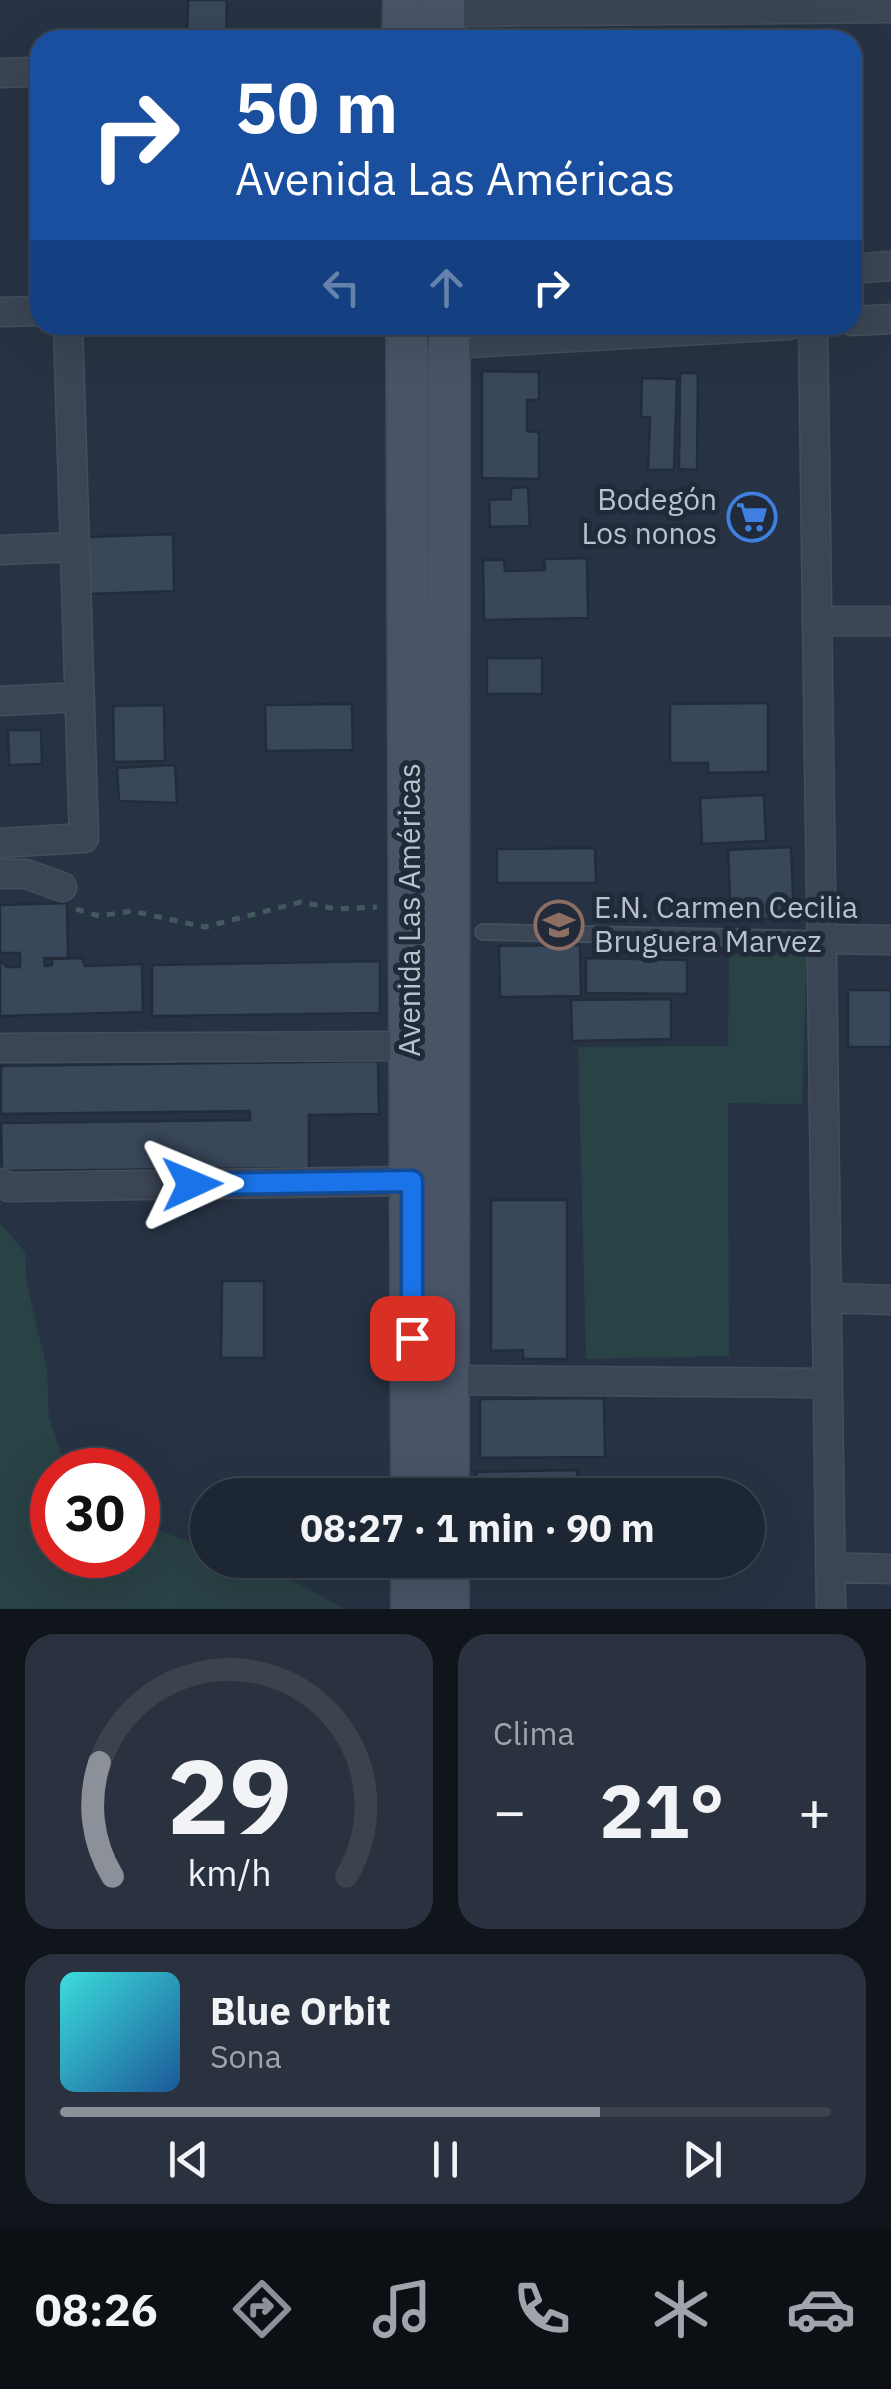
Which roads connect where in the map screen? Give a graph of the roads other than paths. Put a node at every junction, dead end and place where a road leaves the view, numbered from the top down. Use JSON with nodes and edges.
{"nodes":[{"id":1,"x":404,"y":0,"type":"edge"},
{"id":2,"x":891,"y":8,"type":"edge"},
{"id":3,"x":444,"y":17,"type":"edge"},
{"id":4,"x":404,"y":30,"type":"edge"},
{"id":5,"x":30,"y":72,"type":"edge"},
{"id":6,"x":0,"y":73,"type":"edge"},
{"id":7,"x":891,"y":266,"type":"edge"},
{"id":8,"x":862,"y":268,"type":"edge"},
{"id":9,"x":30,"y":311,"type":"edge"},
{"id":10,"x":0,"y":312,"type":"edge"},
{"id":11,"x":891,"y":319,"type":"edge"},
{"id":12,"x":862,"y":320,"type":"edge"},
{"id":13,"x":68,"y":335,"type":"edge"},
{"id":14,"x":407,"y":335,"type":"edge"},
{"id":15,"x":442,"y":335,"type":"edge"},
{"id":16,"x":813,"y":335,"type":"edge"},
{"id":17,"x":75,"y":548,"type":"junction"},
{"id":18,"x":0,"y":550,"type":"edge"},
{"id":19,"x":818,"y":621,"type":"junction"},
{"id":20,"x":891,"y":621,"type":"edge"},
{"id":21,"x":80,"y":697,"type":"junction"},
{"id":22,"x":0,"y":701,"type":"edge"},
{"id":23,"x":0,"y":843,"type":"edge"},
{"id":24,"x":0,"y":874,"type":"edge"},
{"id":25,"x":62,"y":886,"type":"road end"},
{"id":26,"x":483,"y":932,"type":"dead end"},
{"id":27,"x":820,"y":939,"type":"junction"},
{"id":28,"x":891,"y":940,"type":"edge"},
{"id":29,"x":411,"y":1046,"type":"junction"},
{"id":30,"x":0,"y":1048,"type":"edge"},
{"id":31,"x":412,"y":1181,"type":"junction"},
{"id":32,"x":0,"y":1183,"type":"edge"},
{"id":33,"x":826,"y":1298,"type":"junction"},
{"id":34,"x":891,"y":1300,"type":"edge"},
{"id":35,"x":448,"y":1380,"type":"junction"},
{"id":36,"x":827,"y":1383,"type":"junction"},
{"id":37,"x":412,"y":1478,"type":"edge"},
{"id":38,"x":448,"y":1478,"type":"edge"},
{"id":39,"x":830,"y":1567,"type":"junction"},
{"id":40,"x":891,"y":1569,"type":"edge"},
{"id":41,"x":412,"y":1578,"type":"edge"},
{"id":42,"x":448,"y":1578,"type":"edge"},
{"id":43,"x":412,"y":1609,"type":"edge"},
{"id":44,"x":448,"y":1609,"type":"edge"},
{"id":45,"x":830,"y":1609,"type":"edge"}],
"edges":[{"from":1,"to":4,"type":"main road"},
{"from":2,"to":3,"type":"street"},
{"from":5,"to":6,"type":"street"},
{"from":7,"to":8,"type":"street"},
{"from":9,"to":10,"type":"street"},
{"from":11,"to":12,"type":"street"},
{"from":13,"to":17,"type":"street"},
{"from":14,"to":29,"type":"main road","name":"Avenida Las Américas"},
{"from":15,"to":35,"type":"main road","name":"Avenida Las Américas"},
{"from":16,"to":19,"type":"street"},
{"from":17,"to":18,"type":"street"},
{"from":17,"to":21,"type":"street"},
{"from":19,"to":20,"type":"street"},
{"from":19,"to":27,"type":"street"},
{"from":21,"to":22,"type":"street"},
{"from":21,"to":23,"type":"street"},
{"from":24,"to":25,"type":"street"},
{"from":26,"to":27,"type":"lane"},
{"from":27,"to":28,"type":"street"},
{"from":27,"to":33,"type":"street"},
{"from":29,"to":30,"type":"street"},
{"from":29,"to":31,"type":"main road","name":"Avenida Las Américas"},
{"from":31,"to":32,"type":"street"},
{"from":31,"to":37,"type":"main road","name":"Avenida Las Américas"},
{"from":33,"to":34,"type":"street"},
{"from":33,"to":36,"type":"street"},
{"from":35,"to":36,"type":"street"},
{"from":35,"to":38,"type":"main road","name":"Avenida Las Américas"},
{"from":36,"to":39,"type":"street"},
{"from":39,"to":40,"type":"street"},
{"from":39,"to":45,"type":"street"},
{"from":41,"to":43,"type":"main road"},
{"from":42,"to":44,"type":"main road"}]}
